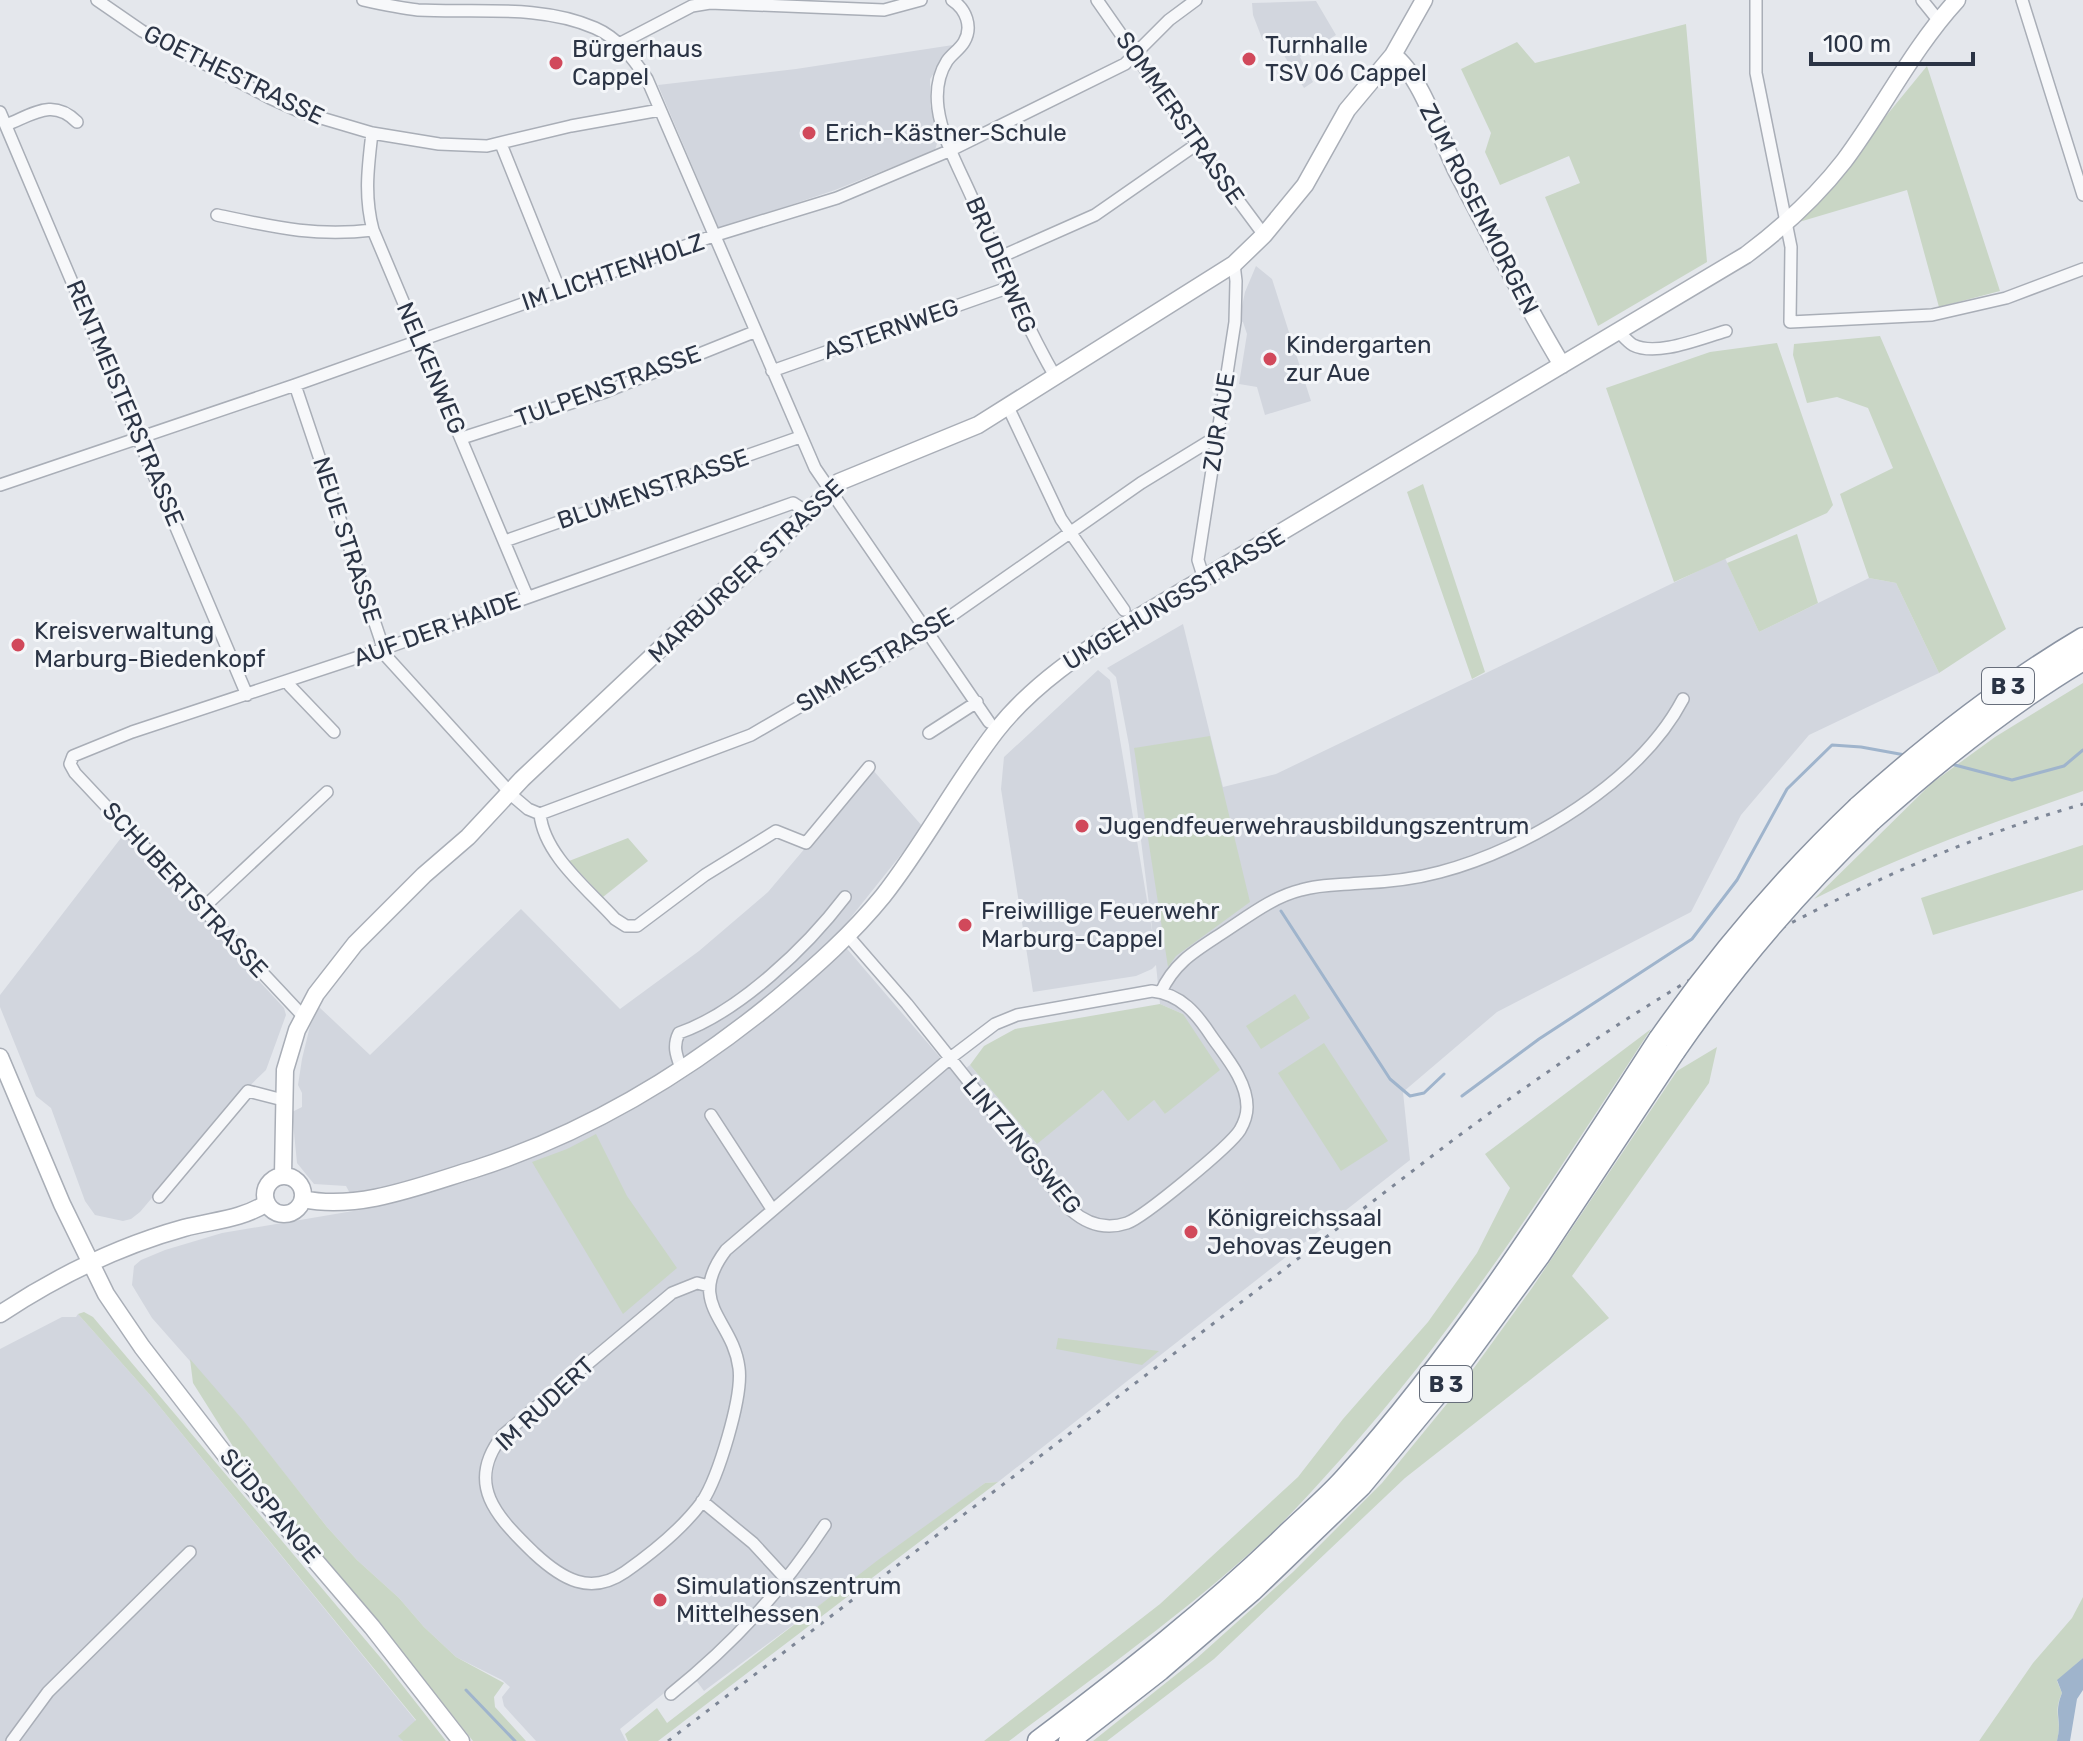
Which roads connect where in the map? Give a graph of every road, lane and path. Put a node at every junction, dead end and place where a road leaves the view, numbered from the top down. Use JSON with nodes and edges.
{"nodes":[{"id":1,"x":97,"y":0,"type":"edge"},
{"id":2,"x":363,"y":0,"type":"edge"},
{"id":3,"x":921,"y":0,"type":"edge"},
{"id":4,"x":952,"y":0,"type":"edge"},
{"id":5,"x":1097,"y":0,"type":"edge"},
{"id":6,"x":1196,"y":0,"type":"edge"},
{"id":7,"x":1423,"y":0,"type":"edge"},
{"id":8,"x":1756,"y":0,"type":"edge"},
{"id":9,"x":1922,"y":0,"type":"edge"},
{"id":10,"x":1957,"y":0,"type":"edge"},
{"id":11,"x":2022,"y":0,"type":"edge"},
{"id":12,"x":736,"y":2,"type":"edge"},
{"id":13,"x":840,"y":4,"type":"edge"},
{"id":14,"x":1939,"y":21,"type":"junction"},
{"id":15,"x":619,"y":44,"type":"junction"},
{"id":16,"x":1393,"y":55,"type":"junction"},
{"id":17,"x":1135,"y":56,"type":"junction"},
{"id":18,"x":660,"y":110,"type":"junction"},
{"id":19,"x":0,"y":112,"type":"edge"},
{"id":20,"x":77,"y":122,"type":"dead end"},
{"id":21,"x":6,"y":125,"type":"junction"},
{"id":22,"x":372,"y":133,"type":"junction"},
{"id":23,"x":501,"y":144,"type":"junction"},
{"id":24,"x":1197,"y":144,"type":"junction"},
{"id":25,"x":951,"y":150,"type":"junction"},
{"id":26,"x":2083,"y":195,"type":"edge"},
{"id":27,"x":217,"y":215,"type":"dead end"},
{"id":28,"x":1788,"y":222,"type":"junction"},
{"id":29,"x":373,"y":230,"type":"junction"},
{"id":30,"x":1264,"y":235,"type":"junction"},
{"id":31,"x":713,"y":236,"type":"junction"},
{"id":32,"x":998,"y":258,"type":"junction"},
{"id":33,"x":1234,"y":264,"type":"junction"},
{"id":34,"x":2083,"y":269,"type":"edge"},
{"id":35,"x":1010,"y":287,"type":"junction"},
{"id":36,"x":560,"y":291,"type":"junction"},
{"id":37,"x":1726,"y":331,"type":"dead end"},
{"id":38,"x":754,"y":332,"type":"junction"},
{"id":39,"x":1619,"y":332,"type":"junction"},
{"id":40,"x":418,"y":340,"type":"junction"},
{"id":41,"x":1562,"y":365,"type":"junction"},
{"id":42,"x":772,"y":371,"type":"junction"},
{"id":43,"x":1056,"y":378,"type":"junction"},
{"id":44,"x":295,"y":385,"type":"junction"},
{"id":45,"x":1008,"y":407,"type":"junction"},
{"id":46,"x":800,"y":437,"type":"junction"},
{"id":47,"x":1216,"y":437,"type":"junction"},
{"id":48,"x":140,"y":438,"type":"junction"},
{"id":49,"x":462,"y":438,"type":"junction"},
{"id":50,"x":0,"y":485,"type":"edge"},
{"id":51,"x":829,"y":491,"type":"junction"},
{"id":52,"x":807,"y":512,"type":"junction"},
{"id":53,"x":1069,"y":532,"type":"junction"},
{"id":54,"x":505,"y":541,"type":"junction"},
{"id":55,"x":1204,"y":579,"type":"junction"},
{"id":56,"x":527,"y":596,"type":"junction"},
{"id":57,"x":1124,"y":610,"type":"dead end"},
{"id":58,"x":928,"y":632,"type":"junction"},
{"id":59,"x":2083,"y":638,"type":"edge"},
{"id":60,"x":383,"y":649,"type":"junction"},
{"id":61,"x":2083,"y":660,"type":"edge"},
{"id":62,"x":288,"y":681,"type":"junction"},
{"id":63,"x":247,"y":695,"type":"junction"},
{"id":64,"x":1683,"y":699,"type":"dead end"},
{"id":65,"x":977,"y":702,"type":"junction"},
{"id":66,"x":989,"y":722,"type":"dead end"},
{"id":67,"x":334,"y":732,"type":"dead end"},
{"id":68,"x":929,"y":733,"type":"dead end"},
{"id":69,"x":70,"y":764,"type":"joint"},
{"id":70,"x":869,"y":767,"type":"dead end"},
{"id":71,"x":327,"y":792,"type":"dead end"},
{"id":72,"x":511,"y":792,"type":"junction"},
{"id":73,"x":540,"y":814,"type":"junction"},
{"id":74,"x":1864,"y":814,"type":"junction"},
{"id":75,"x":845,"y":897,"type":"dead end"},
{"id":76,"x":203,"y":908,"type":"junction"},
{"id":77,"x":848,"y":936,"type":"junction"},
{"id":78,"x":1161,"y":992,"type":"junction"},
{"id":79,"x":303,"y":1016,"type":"junction"},
{"id":80,"x":1667,"y":1045,"type":"junction"},
{"id":81,"x":0,"y":1057,"type":"edge"},
{"id":82,"x":949,"y":1059,"type":"junction"},
{"id":83,"x":682,"y":1071,"type":"junction"},
{"id":84,"x":283,"y":1100,"type":"junction"},
{"id":85,"x":711,"y":1115,"type":"dead end"},
{"id":86,"x":283,"y":1175,"type":"junction"},
{"id":87,"x":159,"y":1197,"type":"dead end"},
{"id":88,"x":303,"y":1199,"type":"junction"},
{"id":89,"x":267,"y":1203,"type":"junction"},
{"id":90,"x":772,"y":1209,"type":"junction"},
{"id":91,"x":90,"y":1264,"type":"junction"},
{"id":92,"x":709,"y":1286,"type":"junction"},
{"id":93,"x":0,"y":1314,"type":"edge"},
{"id":94,"x":702,"y":1501,"type":"junction"},
{"id":95,"x":825,"y":1525,"type":"dead end"},
{"id":96,"x":190,"y":1552,"type":"dead end"},
{"id":97,"x":787,"y":1580,"type":"junction"},
{"id":98,"x":671,"y":1694,"type":"dead end"},
{"id":99,"x":12,"y":1741,"type":"edge"},
{"id":100,"x":461,"y":1741,"type":"edge"},
{"id":101,"x":1038,"y":1741,"type":"edge"},
{"id":102,"x":1069,"y":1741,"type":"edge"}],
"edges":[{"from":1,"to":22,"type":"street","name":"GOETHESTRASSE"},
{"from":2,"to":15,"type":"street"},
{"from":3,"to":13,"type":"street"},
{"from":4,"to":25,"type":"street","name":"BRUDERWEG"},
{"from":5,"to":17,"type":"street","name":"SOMMERSTRASSE"},
{"from":6,"to":17,"type":"street","name":"IM LICHTENHOLZ"},
{"from":7,"to":16,"type":"main road","name":"MARBURGER STRASSE"},
{"from":8,"to":28,"type":"street"},
{"from":9,"to":14,"type":"street"},
{"from":10,"to":14,"type":"main road","name":"UMGEHUNGSSTRASSE"},
{"from":11,"to":26,"type":"street"},
{"from":12,"to":13,"type":"street"},
{"from":12,"to":15,"type":"street"},
{"from":14,"to":28,"type":"main road","name":"UMGEHUNGSSTRASSE"},
{"from":15,"to":18,"type":"street"},
{"from":16,"to":30,"type":"main road","name":"MARBURGER STRASSE"},
{"from":16,"to":41,"type":"main road","name":"ZUM ROSENMORGEN"},
{"from":17,"to":24,"type":"street","name":"SOMMERSTRASSE"},
{"from":17,"to":25,"type":"street","name":"IM LICHTENHOLZ"},
{"from":18,"to":23,"type":"street","name":"GOETHESTRASSE"},
{"from":18,"to":31,"type":"street"},
{"from":19,"to":21,"type":"street","name":"RENTMEISTERSTRASSE"},
{"from":20,"to":21,"type":"street"},
{"from":21,"to":48,"type":"street","name":"RENTMEISTERSTRASSE"},
{"from":22,"to":23,"type":"street","name":"GOETHESTRASSE"},
{"from":22,"to":29,"type":"street","name":"NELKENWEG"},
{"from":23,"to":36,"type":"street"},
{"from":24,"to":30,"type":"street","name":"SOMMERSTRASSE"},
{"from":24,"to":32,"type":"street"},
{"from":25,"to":31,"type":"street","name":"IM LICHTENHOLZ"},
{"from":25,"to":32,"type":"street","name":"BRUDERWEG"},
{"from":27,"to":29,"type":"street"},
{"from":28,"to":34,"type":"street"},
{"from":28,"to":39,"type":"main road","name":"UMGEHUNGSSTRASSE"},
{"from":29,"to":40,"type":"street","name":"NELKENWEG"},
{"from":30,"to":33,"type":"main road","name":"MARBURGER STRASSE"},
{"from":31,"to":36,"type":"street","name":"IM LICHTENHOLZ"},
{"from":31,"to":38,"type":"street"},
{"from":32,"to":35,"type":"street","name":"BRUDERWEG"},
{"from":33,"to":43,"type":"main road","name":"MARBURGER STRASSE"},
{"from":33,"to":47,"type":"street","name":"ZUR AUE"},
{"from":35,"to":42,"type":"street","name":"ASTERNWEG"},
{"from":35,"to":43,"type":"street","name":"BRUDERWEG"},
{"from":36,"to":40,"type":"street","name":"IM LICHTENHOLZ"},
{"from":37,"to":39,"type":"street"},
{"from":38,"to":42,"type":"street"},
{"from":38,"to":49,"type":"street","name":"TULPENSTRASSE"},
{"from":39,"to":41,"type":"main road","name":"UMGEHUNGSSTRASSE"},
{"from":40,"to":44,"type":"street","name":"IM LICHTENHOLZ"},
{"from":40,"to":49,"type":"street","name":"NELKENWEG"},
{"from":41,"to":55,"type":"main road","name":"UMGEHUNGSSTRASSE"},
{"from":42,"to":46,"type":"street"},
{"from":43,"to":45,"type":"main road","name":"MARBURGER STRASSE"},
{"from":44,"to":48,"type":"street","name":"IM LICHTENHOLZ"},
{"from":44,"to":60,"type":"street","name":"NEUE STRASSE"},
{"from":45,"to":51,"type":"main road","name":"MARBURGER STRASSE"},
{"from":45,"to":53,"type":"street"},
{"from":46,"to":51,"type":"street"},
{"from":46,"to":54,"type":"street","name":"BLUMENSTRASSE"},
{"from":47,"to":53,"type":"street","name":"SIMMESTRASSE"},
{"from":47,"to":55,"type":"street","name":"ZUR AUE"},
{"from":48,"to":50,"type":"street","name":"IM LICHTENHOLZ"},
{"from":48,"to":63,"type":"street","name":"RENTMEISTERSTRASSE"},
{"from":49,"to":54,"type":"street","name":"NELKENWEG"},
{"from":51,"to":52,"type":"main road","name":"MARBURGER STRASSE"},
{"from":51,"to":58,"type":"street"},
{"from":52,"to":56,"type":"street","name":"AUF DER HAIDE"},
{"from":52,"to":72,"type":"main road","name":"MARBURGER STRASSE"},
{"from":53,"to":57,"type":"street"},
{"from":53,"to":58,"type":"street","name":"SIMMESTRASSE"},
{"from":54,"to":56,"type":"street","name":"NELKENWEG"},
{"from":55,"to":77,"type":"main road","name":"UMGEHUNGSSTRASSE"},
{"from":56,"to":60,"type":"street","name":"AUF DER HAIDE"},
{"from":58,"to":65,"type":"street"},
{"from":58,"to":73,"type":"street","name":"SIMMESTRASSE"},
{"from":59,"to":74,"type":"highway","number":"B 3"},
{"from":60,"to":62,"type":"street","name":"AUF DER HAIDE"},
{"from":60,"to":72,"type":"street","name":"NEUE STRASSE"},
{"from":61,"to":74,"type":"highway","number":"B 3"},
{"from":62,"to":63,"type":"street","name":"AUF DER HAIDE"},
{"from":62,"to":67,"type":"street"},
{"from":63,"to":69,"type":"street","name":"AUF DER HAIDE"},
{"from":64,"to":78,"type":"street"},
{"from":65,"to":66,"type":"street"},
{"from":65,"to":68,"type":"street"},
{"from":69,"to":76,"type":"street","name":"SCHUBERTSTRASSE"},
{"from":70,"to":73,"type":"street"},
{"from":71,"to":76,"type":"street"},
{"from":72,"to":73,"type":"street"},
{"from":72,"to":79,"type":"main road","name":"MARBURGER STRASSE"},
{"from":74,"to":80,"type":"highway","number":"B 3","bridge":true},
{"from":75,"to":83,"type":"street"},
{"from":76,"to":79,"type":"street","name":"SCHUBERTSTRASSE"},
{"from":77,"to":82,"type":"street","name":"LINTZINGSWEG"},
{"from":77,"to":83,"type":"main road","name":"UMGEHUNGSSTRASSE"},
{"from":78,"to":82,"type":"street","name":"LINTZINGSWEG"},
{"from":78,"to":82,"type":"street","name":"LINTZINGSWEG"},
{"from":79,"to":84,"type":"main road","name":"MARBURGER STRASSE"},
{"from":80,"to":101,"type":"highway","number":"B 3"},
{"from":80,"to":102,"type":"highway","number":"B 3"},
{"from":81,"to":91,"type":"main road","name":"SÜDSPANGE"},
{"from":82,"to":90,"type":"street"},
{"from":83,"to":88,"type":"main road","name":"UMGEHUNGSSTRASSE"},
{"from":84,"to":86,"type":"main road","name":"MARBURGER STRASSE"},
{"from":84,"to":87,"type":"street"},
{"from":85,"to":90,"type":"street"},
{"from":86,"to":88,"type":"main road"},
{"from":86,"to":89,"type":"main road"},
{"from":88,"to":89,"type":"main road"},
{"from":89,"to":91,"type":"main road"},
{"from":90,"to":92,"type":"street"},
{"from":91,"to":93,"type":"main road"},
{"from":91,"to":100,"type":"main road","name":"SÜDSPANGE"},
{"from":92,"to":94,"type":"street","name":"IM RUDERT"},
{"from":92,"to":94,"type":"street","name":"IM RUDERT"},
{"from":94,"to":97,"type":"street"},
{"from":95,"to":97,"type":"street"},
{"from":96,"to":99,"type":"street"},
{"from":97,"to":98,"type":"street"}]}
